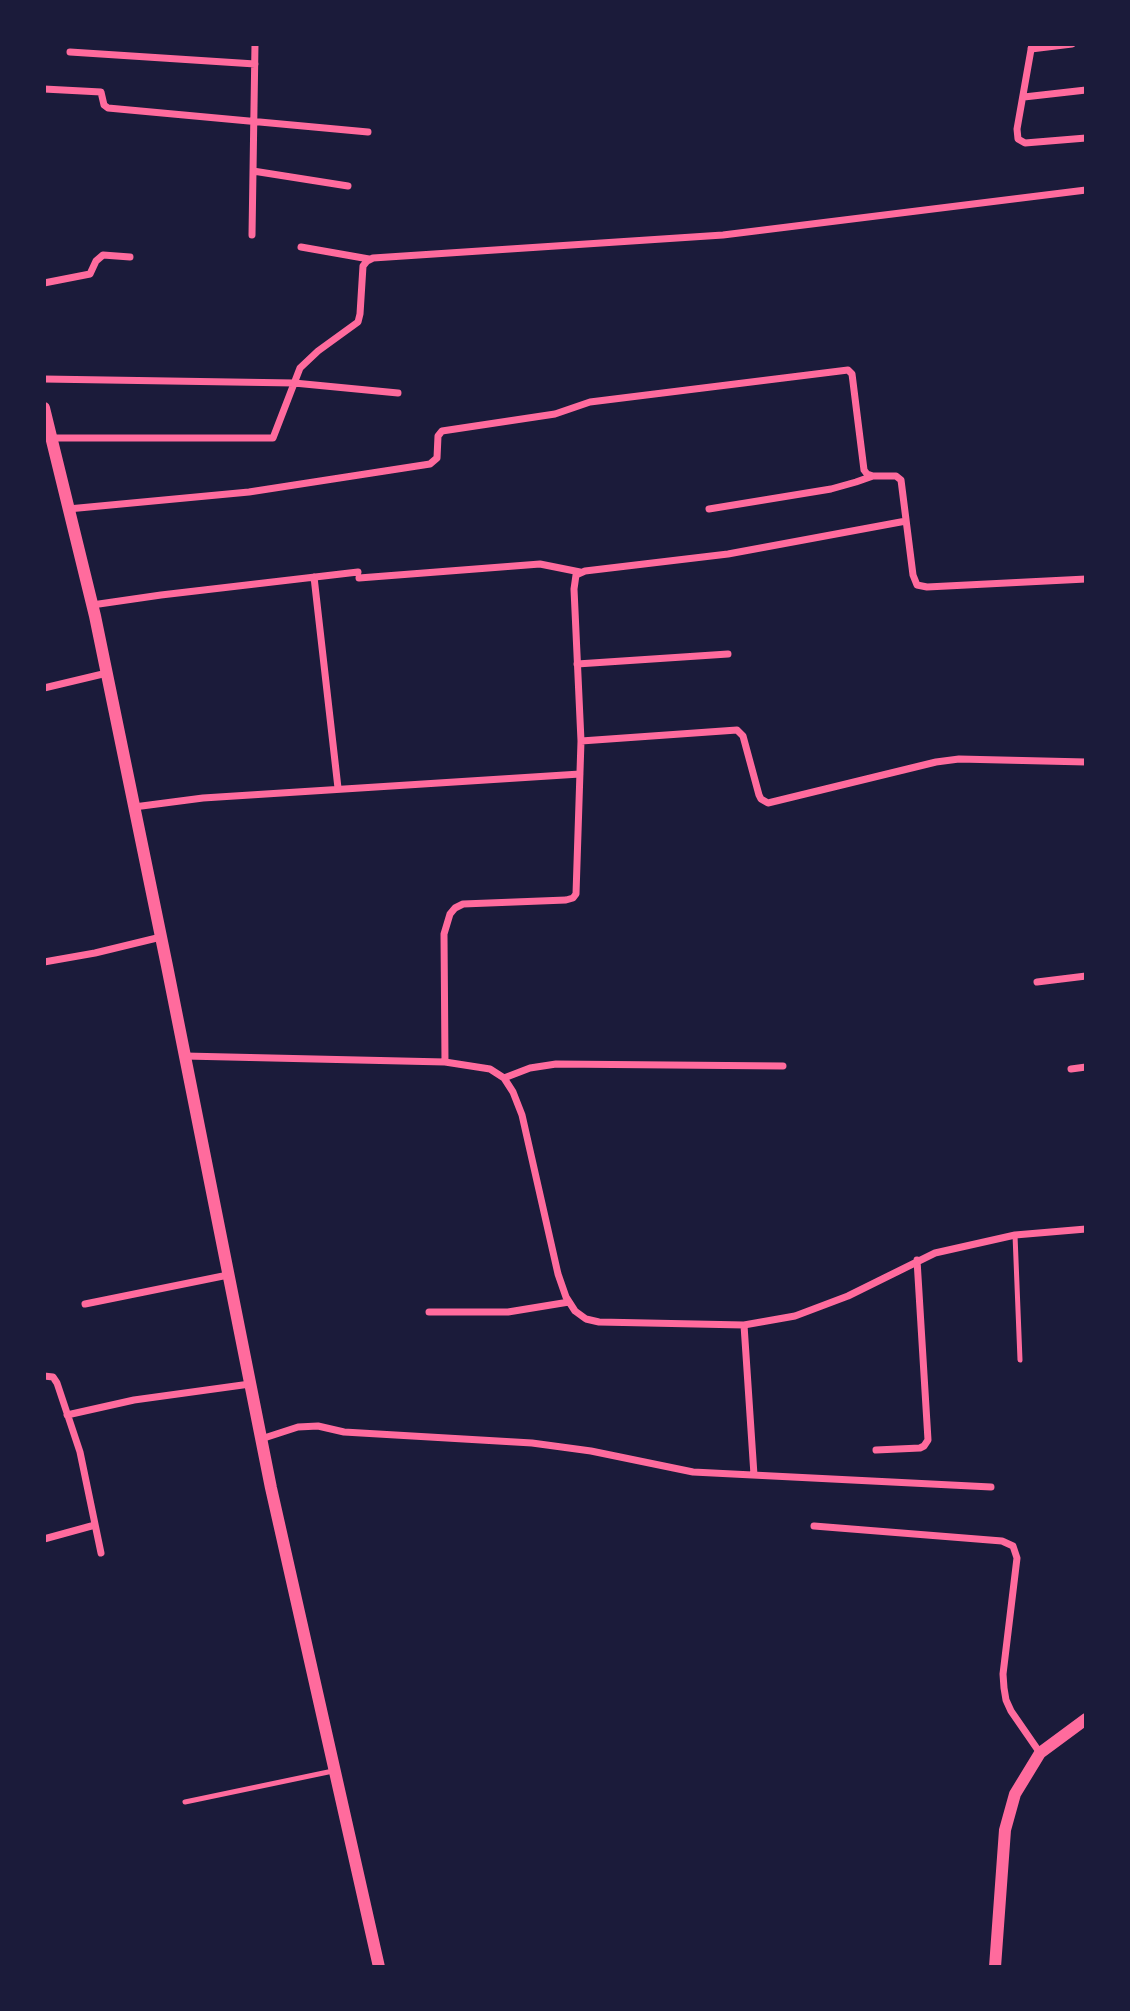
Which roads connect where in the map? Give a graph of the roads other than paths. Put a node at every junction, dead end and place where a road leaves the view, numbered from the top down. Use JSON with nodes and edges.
{"nodes":[{"id":1,"x":255,"y":44,"type":"edge"},
{"id":2,"x":1072,"y":44,"type":"edge"},
{"id":3,"x":1031,"y":46,"type":"edge"},
{"id":4,"x":71,"y":52,"type":"dead end"},
{"id":5,"x":255,"y":64,"type":"junction"},
{"id":6,"x":44,"y":89,"type":"edge"},
{"id":7,"x":1086,"y":90,"type":"edge"},
{"id":8,"x":1024,"y":97,"type":"junction"},
{"id":9,"x":253,"y":122,"type":"junction"},
{"id":10,"x":369,"y":132,"type":"dead end"},
{"id":11,"x":1086,"y":138,"type":"edge"},
{"id":12,"x":253,"y":171,"type":"junction"},
{"id":13,"x":348,"y":186,"type":"dead end"},
{"id":14,"x":1086,"y":190,"type":"edge"},
{"id":15,"x":252,"y":235,"type":"dead end"},
{"id":16,"x":301,"y":247,"type":"dead end"},
{"id":17,"x":130,"y":257,"type":"dead end"},
{"id":18,"x":369,"y":259,"type":"junction"},
{"id":19,"x":44,"y":283,"type":"edge"},
{"id":20,"x":44,"y":379,"type":"edge"},
{"id":21,"x":294,"y":383,"type":"junction"},
{"id":22,"x":398,"y":393,"type":"dead end"},
{"id":23,"x":44,"y":408,"type":"edge"},
{"id":24,"x":51,"y":438,"type":"junction"},
{"id":25,"x":873,"y":475,"type":"junction"},
{"id":26,"x":68,"y":509,"type":"junction"},
{"id":27,"x":709,"y":509,"type":"dead end"},
{"id":28,"x":906,"y":521,"type":"junction"},
{"id":29,"x":580,"y":572,"type":"junction"},
{"id":30,"x":314,"y":577,"type":"junction"},
{"id":31,"x":1086,"y":579,"type":"edge"},
{"id":32,"x":92,"y":606,"type":"junction"},
{"id":33,"x":728,"y":654,"type":"dead end"},
{"id":34,"x":578,"y":664,"type":"junction"},
{"id":35,"x":107,"y":673,"type":"junction"},
{"id":36,"x":44,"y":688,"type":"edge"},
{"id":37,"x":581,"y":740,"type":"junction"},
{"id":38,"x":1086,"y":762,"type":"edge"},
{"id":39,"x":580,"y":774,"type":"junction"},
{"id":40,"x":338,"y":788,"type":"junction"},
{"id":41,"x":134,"y":807,"type":"junction"},
{"id":42,"x":162,"y":937,"type":"junction"},
{"id":43,"x":44,"y":962,"type":"edge"},
{"id":44,"x":1086,"y":976,"type":"edge"},
{"id":45,"x":1037,"y":982,"type":"dead end"},
{"id":46,"x":185,"y":1056,"type":"junction"},
{"id":47,"x":445,"y":1062,"type":"junction"},
{"id":48,"x":783,"y":1066,"type":"dead end"},
{"id":49,"x":1086,"y":1067,"type":"edge"},
{"id":50,"x":1071,"y":1069,"type":"dead end"},
{"id":51,"x":504,"y":1078,"type":"junction"},
{"id":52,"x":1086,"y":1229,"type":"edge"},
{"id":53,"x":1015,"y":1235,"type":"junction"},
{"id":54,"x":917,"y":1260,"type":"junction"},
{"id":55,"x":228,"y":1275,"type":"junction"},
{"id":56,"x":569,"y":1302,"type":"junction"},
{"id":57,"x":85,"y":1304,"type":"dead end"},
{"id":58,"x":429,"y":1312,"type":"dead end"},
{"id":59,"x":744,"y":1325,"type":"junction"},
{"id":60,"x":1020,"y":1360,"type":"dead end"},
{"id":61,"x":44,"y":1376,"type":"edge"},
{"id":62,"x":250,"y":1384,"type":"junction"},
{"id":63,"x":67,"y":1415,"type":"junction"},
{"id":64,"x":261,"y":1439,"type":"junction"},
{"id":65,"x":876,"y":1450,"type":"dead end"},
{"id":66,"x":754,"y":1475,"type":"junction"},
{"id":67,"x":991,"y":1486,"type":"dead end"},
{"id":68,"x":95,"y":1525,"type":"junction"},
{"id":69,"x":814,"y":1526,"type":"dead end"},
{"id":70,"x":44,"y":1539,"type":"edge"},
{"id":71,"x":101,"y":1553,"type":"dead end"},
{"id":72,"x":1086,"y":1719,"type":"edge"},
{"id":73,"x":1040,"y":1753,"type":"junction"},
{"id":74,"x":335,"y":1770,"type":"junction"},
{"id":75,"x":185,"y":1802,"type":"dead end"},
{"id":76,"x":379,"y":1967,"type":"edge"},
{"id":77,"x":995,"y":1967,"type":"edge"}],
"edges":[{"from":1,"to":5,"type":"street"},
{"from":2,"to":3,"type":"street"},
{"from":3,"to":8,"type":"street"},
{"from":4,"to":5,"type":"street"},
{"from":5,"to":9,"type":"street"},
{"from":6,"to":9,"type":"street"},
{"from":7,"to":8,"type":"street"},
{"from":8,"to":11,"type":"street"},
{"from":9,"to":10,"type":"street"},
{"from":9,"to":12,"type":"street"},
{"from":12,"to":13,"type":"street"},
{"from":12,"to":15,"type":"street"},
{"from":14,"to":18,"type":"street"},
{"from":16,"to":18,"type":"street"},
{"from":17,"to":19,"type":"street"},
{"from":18,"to":21,"type":"street"},
{"from":20,"to":21,"type":"street"},
{"from":21,"to":22,"type":"street"},
{"from":21,"to":24,"type":"street"},
{"from":23,"to":24,"type":"street"},
{"from":24,"to":26,"type":"street"},
{"from":25,"to":26,"type":"street"},
{"from":25,"to":27,"type":"street"},
{"from":25,"to":28,"type":"street"},
{"from":26,"to":32,"type":"street"},
{"from":28,"to":29,"type":"street"},
{"from":28,"to":31,"type":"street"},
{"from":29,"to":30,"type":"street"},
{"from":29,"to":34,"type":"street"},
{"from":30,"to":32,"type":"street"},
{"from":30,"to":40,"type":"street"},
{"from":32,"to":35,"type":"street"},
{"from":33,"to":34,"type":"street"},
{"from":34,"to":37,"type":"street"},
{"from":35,"to":36,"type":"street"},
{"from":35,"to":41,"type":"street"},
{"from":37,"to":38,"type":"street"},
{"from":37,"to":39,"type":"street"},
{"from":39,"to":40,"type":"street"},
{"from":39,"to":47,"type":"street"},
{"from":40,"to":41,"type":"street"},
{"from":41,"to":42,"type":"street"},
{"from":42,"to":43,"type":"street"},
{"from":42,"to":46,"type":"street"},
{"from":44,"to":45,"type":"street"},
{"from":46,"to":47,"type":"street"},
{"from":46,"to":55,"type":"street"},
{"from":47,"to":51,"type":"street"},
{"from":48,"to":51,"type":"street"},
{"from":49,"to":50,"type":"street"},
{"from":51,"to":56,"type":"street"},
{"from":52,"to":53,"type":"street"},
{"from":53,"to":54,"type":"street"},
{"from":53,"to":60,"type":"lane"},
{"from":54,"to":59,"type":"street"},
{"from":54,"to":65,"type":"street"},
{"from":55,"to":57,"type":"street"},
{"from":55,"to":62,"type":"street"},
{"from":56,"to":58,"type":"street"},
{"from":56,"to":59,"type":"street"},
{"from":59,"to":66,"type":"street"},
{"from":61,"to":63,"type":"street"},
{"from":62,"to":63,"type":"street"},
{"from":62,"to":64,"type":"street"},
{"from":63,"to":68,"type":"street"},
{"from":64,"to":66,"type":"street"},
{"from":64,"to":74,"type":"street"},
{"from":66,"to":67,"type":"street"},
{"from":68,"to":70,"type":"street"},
{"from":68,"to":71,"type":"street"},
{"from":69,"to":73,"type":"street"},
{"from":72,"to":73,"type":"street"},
{"from":73,"to":77,"type":"street"},
{"from":74,"to":75,"type":"lane"},
{"from":74,"to":76,"type":"street"}]}
